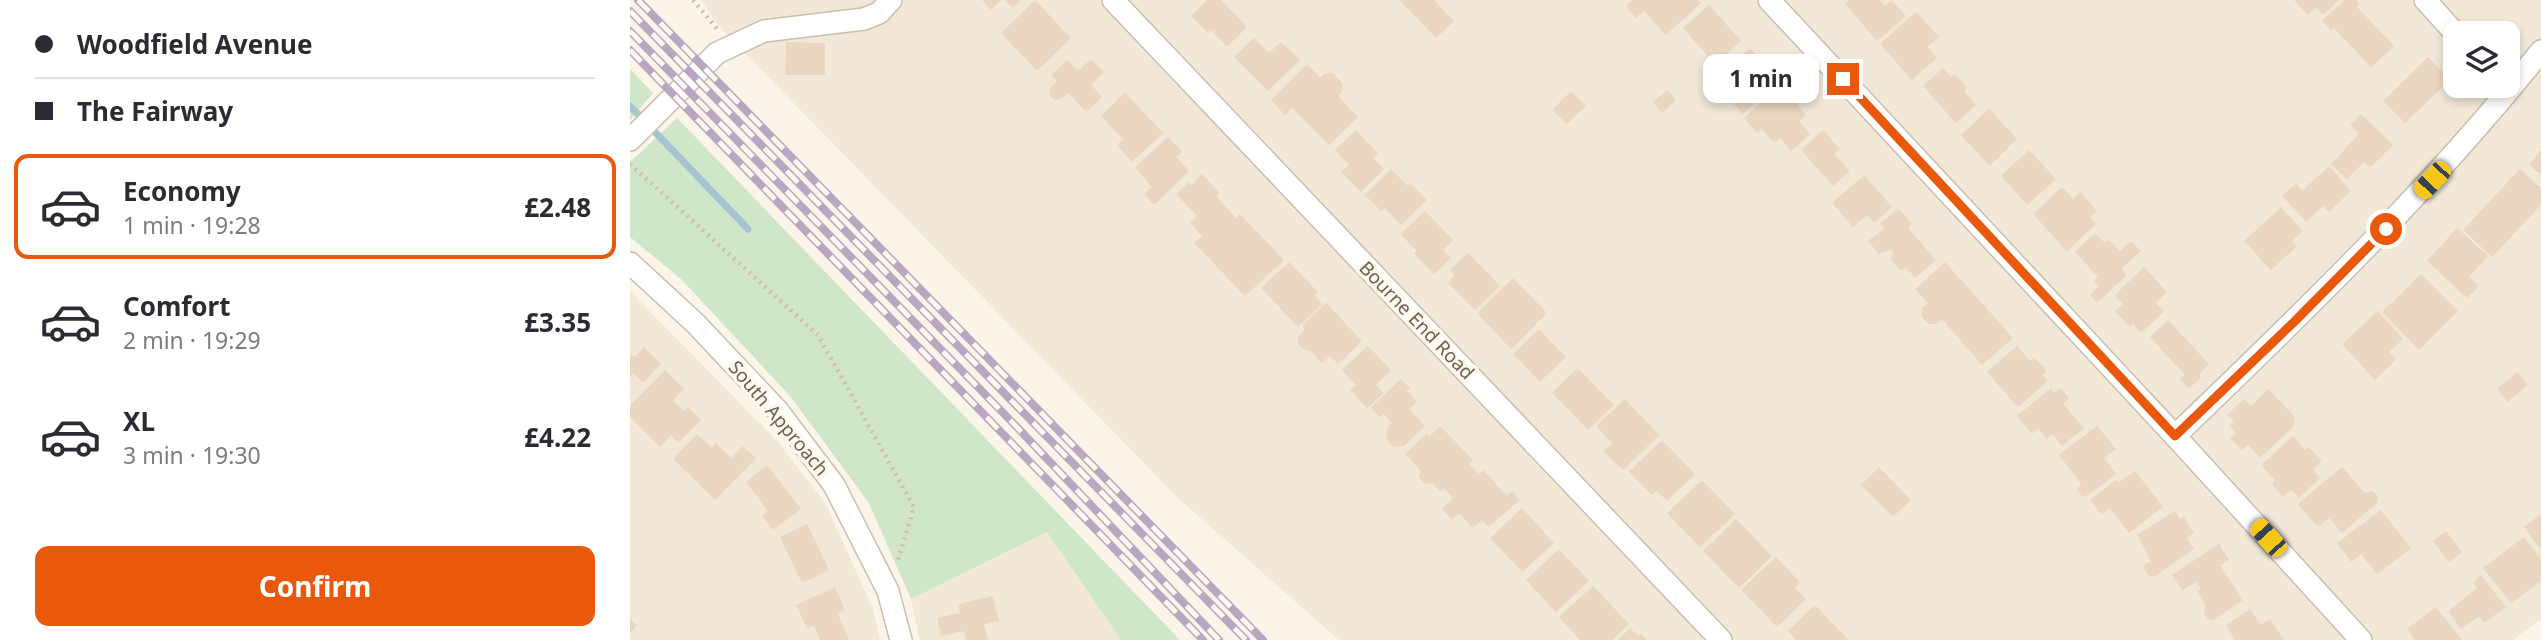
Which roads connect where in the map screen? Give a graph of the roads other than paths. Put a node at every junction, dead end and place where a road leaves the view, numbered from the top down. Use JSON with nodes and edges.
{"nodes":[{"id":1,"x":891,"y":0,"type":"edge"},
{"id":2,"x":1112,"y":0,"type":"edge"},
{"id":3,"x":1769,"y":0,"type":"edge"},
{"id":4,"x":2426,"y":0,"type":"edge"},
{"id":5,"x":2444,"y":21,"type":"edge"},
{"id":6,"x":2541,"y":51,"type":"edge"},
{"id":7,"x":2520,"y":73,"type":"edge"},
{"id":8,"x":2498,"y":98,"type":"edge"},
{"id":9,"x":636,"y":134,"type":"edge"},
{"id":10,"x":630,"y":263,"type":"edge"},
{"id":11,"x":2175,"y":436,"type":"junction"},
{"id":12,"x":901,"y":640,"type":"edge"},
{"id":13,"x":1721,"y":640,"type":"edge"},
{"id":14,"x":2361,"y":640,"type":"edge"}],
"edges":[{"from":1,"to":9,"type":"street"},
{"from":2,"to":13,"type":"street","name":"Bourne End Road"},
{"from":3,"to":11,"type":"street"},
{"from":4,"to":5,"type":"street"},
{"from":6,"to":7,"type":"street"},
{"from":8,"to":11,"type":"street"},
{"from":10,"to":12,"type":"street","name":"South Approach"},
{"from":11,"to":14,"type":"street"}]}
